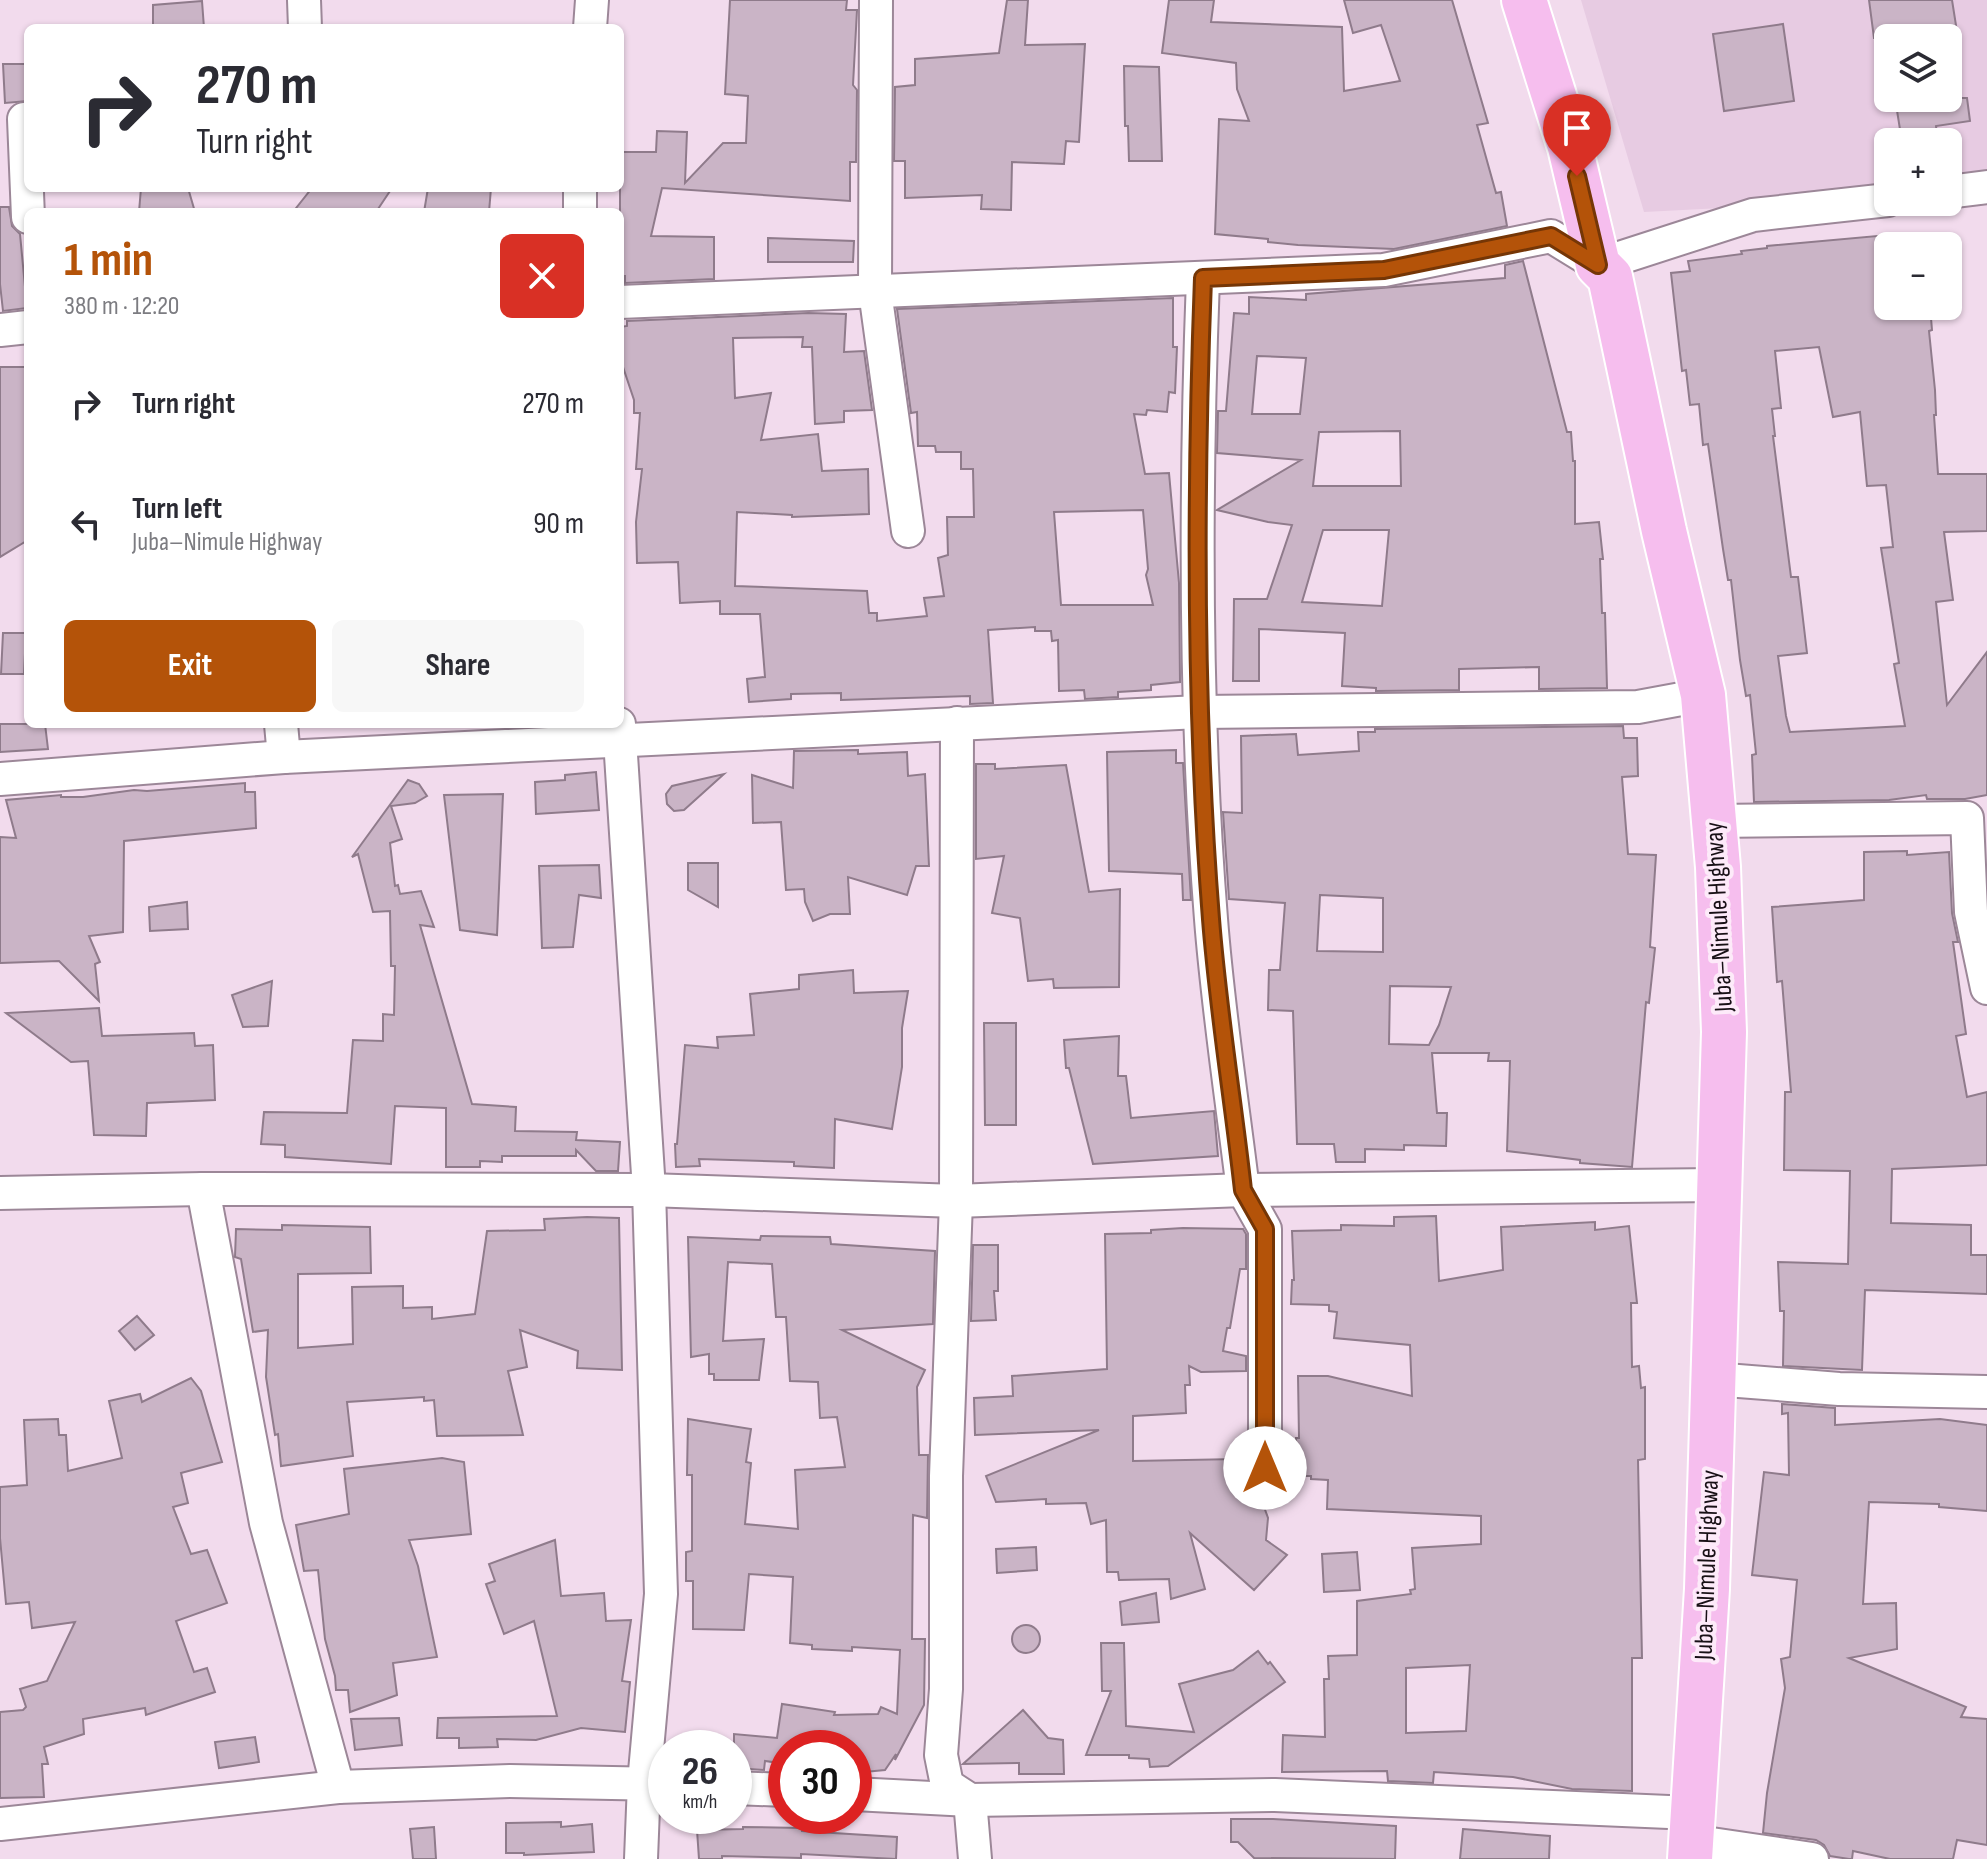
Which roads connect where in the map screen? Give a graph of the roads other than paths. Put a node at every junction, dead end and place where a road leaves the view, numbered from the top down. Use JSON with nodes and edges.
{"nodes":[{"id":1,"x":304,"y":0,"type":"edge"},
{"id":2,"x":592,"y":0,"type":"edge"},
{"id":3,"x":876,"y":0,"type":"edge"},
{"id":4,"x":1524,"y":0,"type":"edge"},
{"id":5,"x":305,"y":24,"type":"edge"},
{"id":6,"x":590,"y":24,"type":"edge"},
{"id":7,"x":1987,"y":187,"type":"edge"},
{"id":8,"x":1962,"y":190,"type":"edge"},
{"id":9,"x":1874,"y":202,"type":"edge"},
{"id":10,"x":1598,"y":265,"type":"junction"},
{"id":11,"x":1203,"y":278,"type":"junction"},
{"id":12,"x":875,"y":291,"type":"junction"},
{"id":13,"x":624,"y":302,"type":"edge"},
{"id":14,"x":24,"y":327,"type":"edge"},
{"id":15,"x":0,"y":330,"type":"edge"},
{"id":16,"x":908,"y":531,"type":"dead end"},
{"id":17,"x":1703,"y":695,"type":"junction"},
{"id":18,"x":1199,"y":712,"type":"junction"},
{"id":19,"x":957,"y":723,"type":"junction"},
{"id":20,"x":281,"y":728,"type":"edge"},
{"id":21,"x":620,"y":733,"type":"edge"},
{"id":22,"x":284,"y":757,"type":"junction"},
{"id":23,"x":0,"y":779,"type":"edge"},
{"id":24,"x":1977,"y":816,"type":"edge"},
{"id":25,"x":1713,"y":821,"type":"junction"},
{"id":26,"x":1987,"y":988,"type":"edge"},
{"id":27,"x":1718,"y":1185,"type":"junction"},
{"id":28,"x":203,"y":1189,"type":"junction"},
{"id":29,"x":649,"y":1190,"type":"junction"},
{"id":30,"x":1243,"y":1190,"type":"junction"},
{"id":31,"x":0,"y":1193,"type":"edge"},
{"id":32,"x":956,"y":1201,"type":"junction"},
{"id":33,"x":1713,"y":1379,"type":"junction"},
{"id":34,"x":1987,"y":1392,"type":"edge"},
{"id":35,"x":1265,"y":1468,"type":"dead end"},
{"id":36,"x":657,"y":1730,"type":"edge"},
{"id":37,"x":648,"y":1784,"type":"edge"},
{"id":38,"x":338,"y":1787,"type":"junction"},
{"id":39,"x":872,"y":1795,"type":"edge"},
{"id":40,"x":970,"y":1800,"type":"junction"},
{"id":41,"x":648,"y":1822,"type":"edge"},
{"id":42,"x":0,"y":1824,"type":"edge"},
{"id":43,"x":1691,"y":1838,"type":"edge"},
{"id":44,"x":641,"y":1859,"type":"edge"},
{"id":45,"x":975,"y":1859,"type":"edge"},
{"id":46,"x":1812,"y":1859,"type":"edge"}],
"edges":[{"from":1,"to":5,"type":"street"},
{"from":2,"to":6,"type":"street"},
{"from":3,"to":12,"type":"street"},
{"from":4,"to":10,"type":"main road","name":"Juba–Nimule Highway"},
{"from":7,"to":8,"type":"street"},
{"from":9,"to":10,"type":"street"},
{"from":10,"to":11,"type":"street"},
{"from":10,"to":17,"type":"main road","name":"Juba–Nimule Highway"},
{"from":11,"to":12,"type":"street"},
{"from":11,"to":18,"type":"street"},
{"from":12,"to":13,"type":"street"},
{"from":12,"to":16,"type":"street"},
{"from":14,"to":15,"type":"street"},
{"from":17,"to":18,"type":"street"},
{"from":17,"to":25,"type":"main road","name":"Juba–Nimule Highway"},
{"from":18,"to":19,"type":"street"},
{"from":18,"to":30,"type":"street"},
{"from":19,"to":21,"type":"street"},
{"from":19,"to":32,"type":"street"},
{"from":20,"to":22,"type":"street"},
{"from":21,"to":22,"type":"street"},
{"from":21,"to":29,"type":"street"},
{"from":22,"to":23,"type":"street"},
{"from":24,"to":25,"type":"street"},
{"from":24,"to":26,"type":"street"},
{"from":25,"to":27,"type":"main road","name":"Juba–Nimule Highway"},
{"from":27,"to":30,"type":"street"},
{"from":27,"to":33,"type":"main road","name":"Juba–Nimule Highway"},
{"from":28,"to":29,"type":"street"},
{"from":28,"to":31,"type":"street"},
{"from":28,"to":38,"type":"street"},
{"from":29,"to":32,"type":"street"},
{"from":29,"to":36,"type":"street"},
{"from":30,"to":32,"type":"street"},
{"from":30,"to":35,"type":"street"},
{"from":32,"to":40,"type":"street"},
{"from":33,"to":34,"type":"street"},
{"from":33,"to":43,"type":"main road","name":"Juba–Nimule Highway"},
{"from":37,"to":38,"type":"street"},
{"from":38,"to":42,"type":"street"},
{"from":39,"to":40,"type":"street"},
{"from":40,"to":43,"type":"street"},
{"from":40,"to":45,"type":"street"},
{"from":41,"to":44,"type":"street"},
{"from":43,"to":46,"type":"street"}]}
